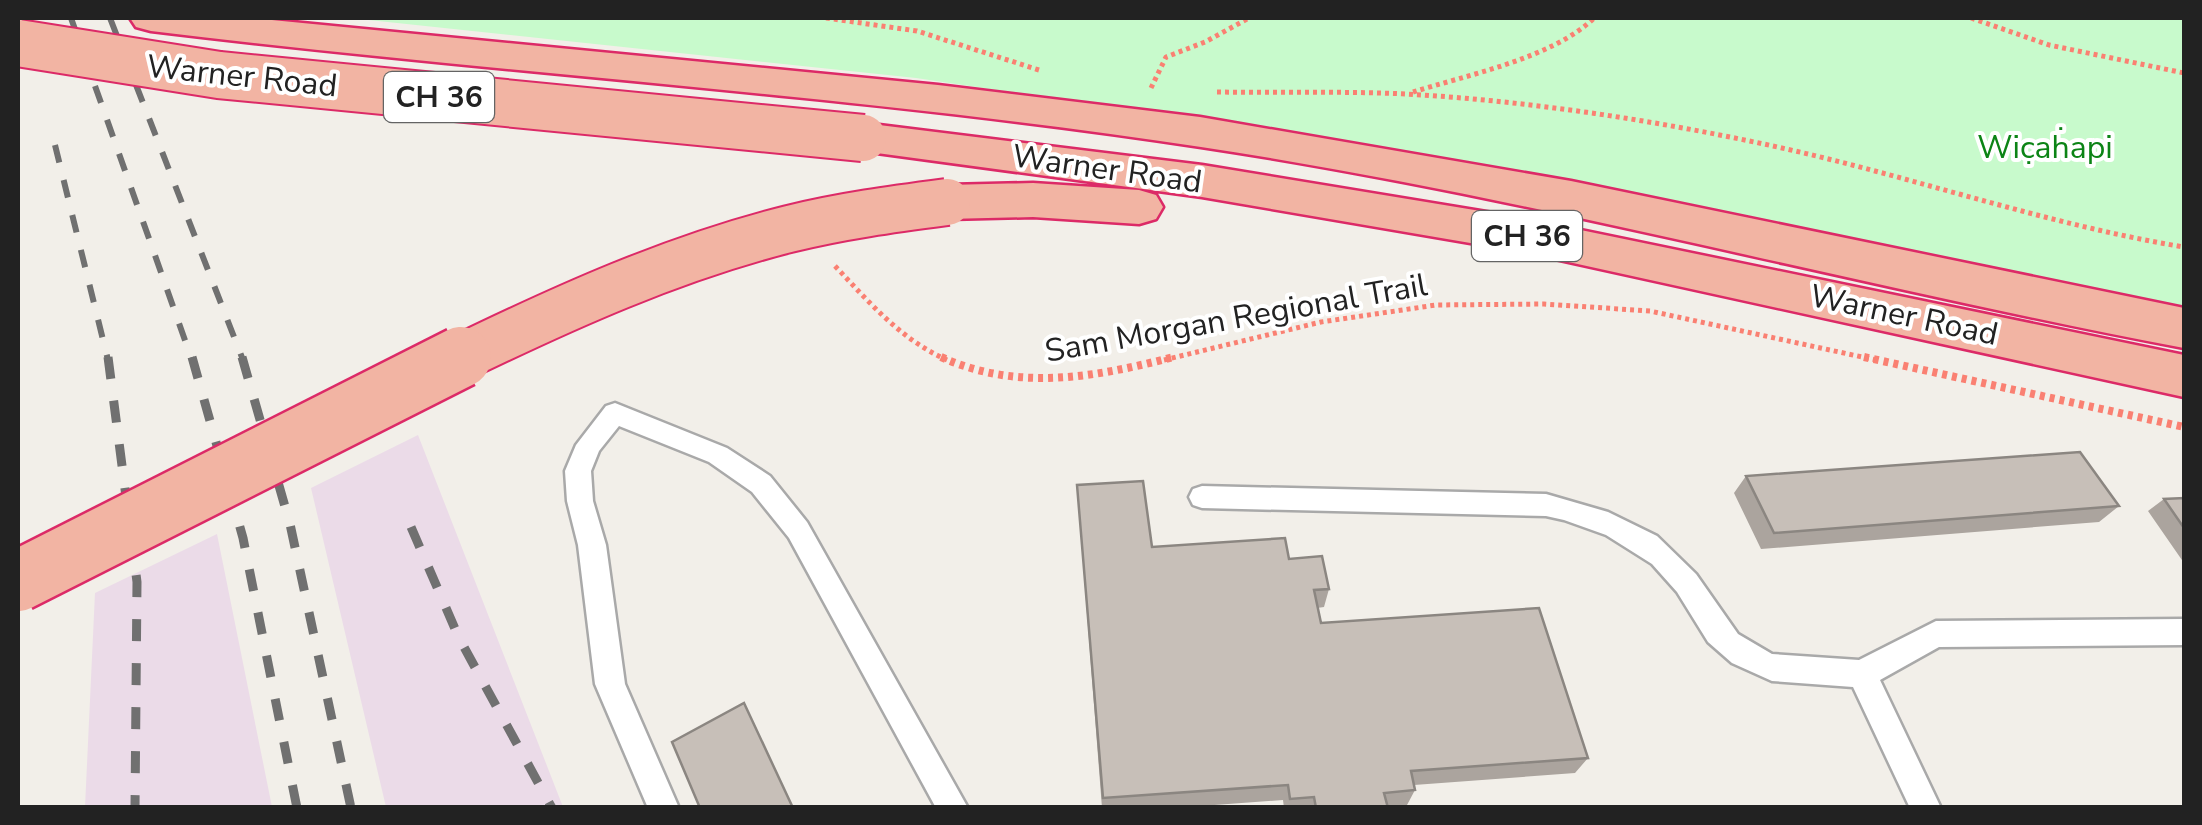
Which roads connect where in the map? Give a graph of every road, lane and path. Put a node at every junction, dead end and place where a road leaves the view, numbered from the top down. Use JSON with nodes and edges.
{"nodes":[{"id":1,"x":150,"y":18,"type":"edge"},
{"id":2,"x":826,"y":18,"type":"edge"},
{"id":3,"x":1250,"y":18,"type":"edge"},
{"id":4,"x":1594,"y":18,"type":"edge"},
{"id":5,"x":1971,"y":18,"type":"edge"},
{"id":6,"x":18,"y":43,"type":"edge"},
{"id":7,"x":1047,"y":72,"type":"dead end"},
{"id":8,"x":2184,"y":73,"type":"edge"},
{"id":9,"x":1166,"y":92,"type":"dead end"},
{"id":10,"x":1204,"y":92,"type":"dead end"},
{"id":11,"x":1407,"y":94,"type":"junction"},
{"id":12,"x":1523,"y":235,"type":"junction"},
{"id":13,"x":2184,"y":247,"type":"edge"},
{"id":14,"x":825,"y":256,"type":"dead end"},
{"id":15,"x":2184,"y":328,"type":"edge"},
{"id":16,"x":2184,"y":376,"type":"edge"},
{"id":17,"x":2184,"y":427,"type":"edge"},
{"id":18,"x":1202,"y":497,"type":"dead end"},
{"id":19,"x":18,"y":581,"type":"edge"},
{"id":20,"x":2184,"y":632,"type":"edge"},
{"id":21,"x":1862,"y":674,"type":"junction"},
{"id":22,"x":664,"y":808,"type":"edge"},
{"id":23,"x":953,"y":808,"type":"edge"},
{"id":24,"x":1926,"y":808,"type":"edge"}],
"edges":[{"from":1,"to":15,"type":"highway","name":"Warner Road","number":"CH 36"},
{"from":2,"to":7,"type":"path"},
{"from":3,"to":9,"type":"path"},
{"from":4,"to":11,"type":"path"},
{"from":5,"to":8,"type":"path"},
{"from":6,"to":12,"type":"highway","name":"Warner Road","number":"CH 36","bridge":true},
{"from":10,"to":11,"type":"path"},
{"from":11,"to":13,"type":"path"},
{"from":12,"to":16,"type":"highway","name":"Warner Road","number":"CH 36"},
{"from":12,"to":19,"type":"highway","bridge":true},
{"from":14,"to":17,"type":"path","name":"Sam Morgan Regional Trail"},
{"from":18,"to":21,"type":"lane"},
{"from":20,"to":21,"type":"lane"},
{"from":21,"to":24,"type":"lane"},
{"from":22,"to":23,"type":"lane"}]}
